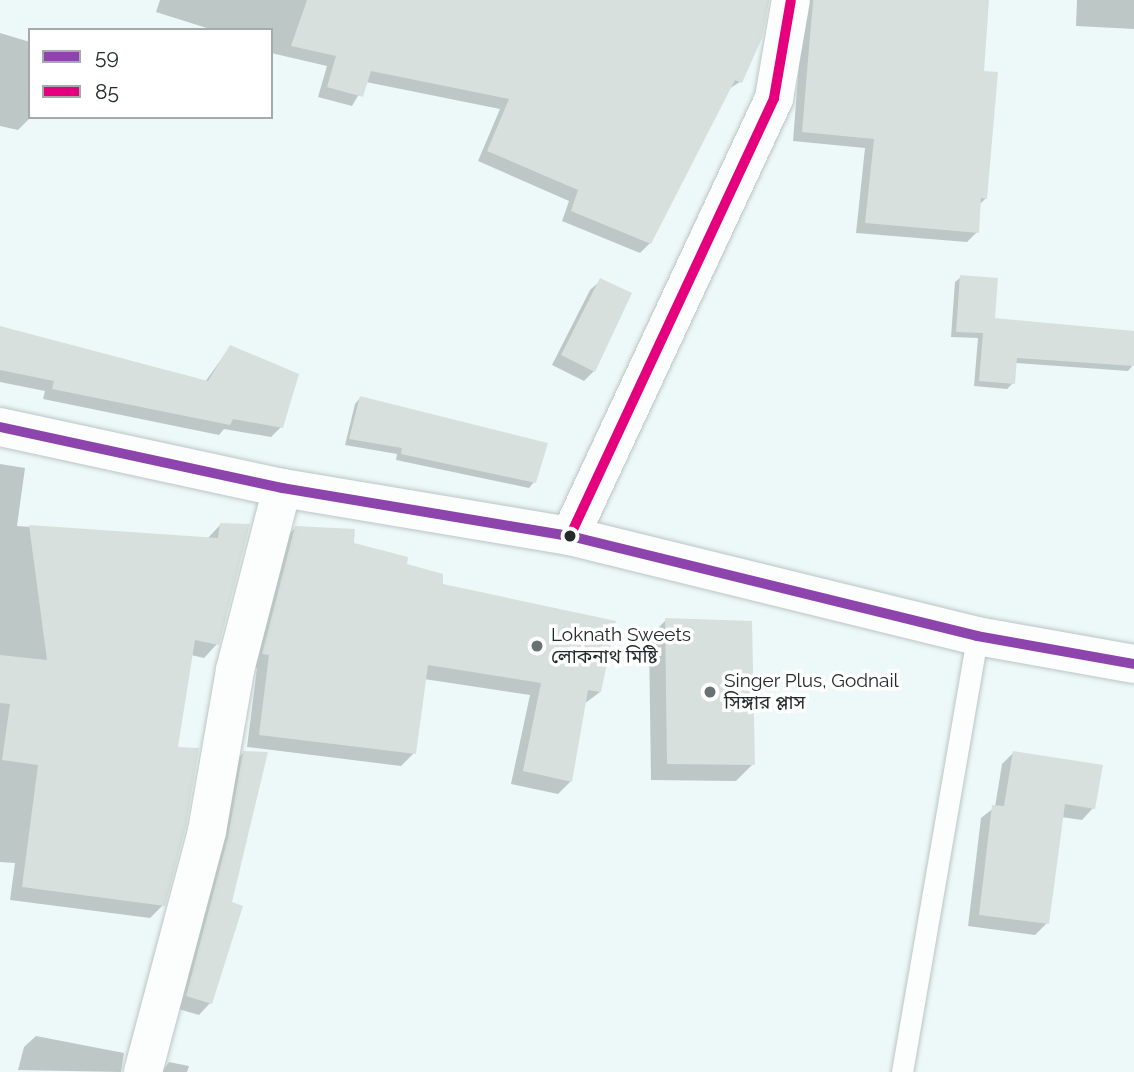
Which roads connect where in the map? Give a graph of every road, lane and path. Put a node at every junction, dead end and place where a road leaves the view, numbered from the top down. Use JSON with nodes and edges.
{"nodes":[{"id":1,"x":791,"y":0,"type":"edge"},
{"id":2,"x":0,"y":427,"type":"edge"},
{"id":3,"x":282,"y":488,"type":"junction"},
{"id":4,"x":570,"y":536,"type":"junction"},
{"id":5,"x":977,"y":636,"type":"junction"},
{"id":6,"x":1134,"y":664,"type":"edge"},
{"id":7,"x":143,"y":1072,"type":"edge"},
{"id":8,"x":902,"y":1072,"type":"edge"}],
"edges":[{"from":1,"to":4,"type":"street"},
{"from":2,"to":3,"type":"street"},
{"from":3,"to":4,"type":"street"},
{"from":3,"to":7,"type":"street"},
{"from":4,"to":5,"type":"street"},
{"from":5,"to":6,"type":"street"},
{"from":5,"to":8,"type":"lane"}]}
